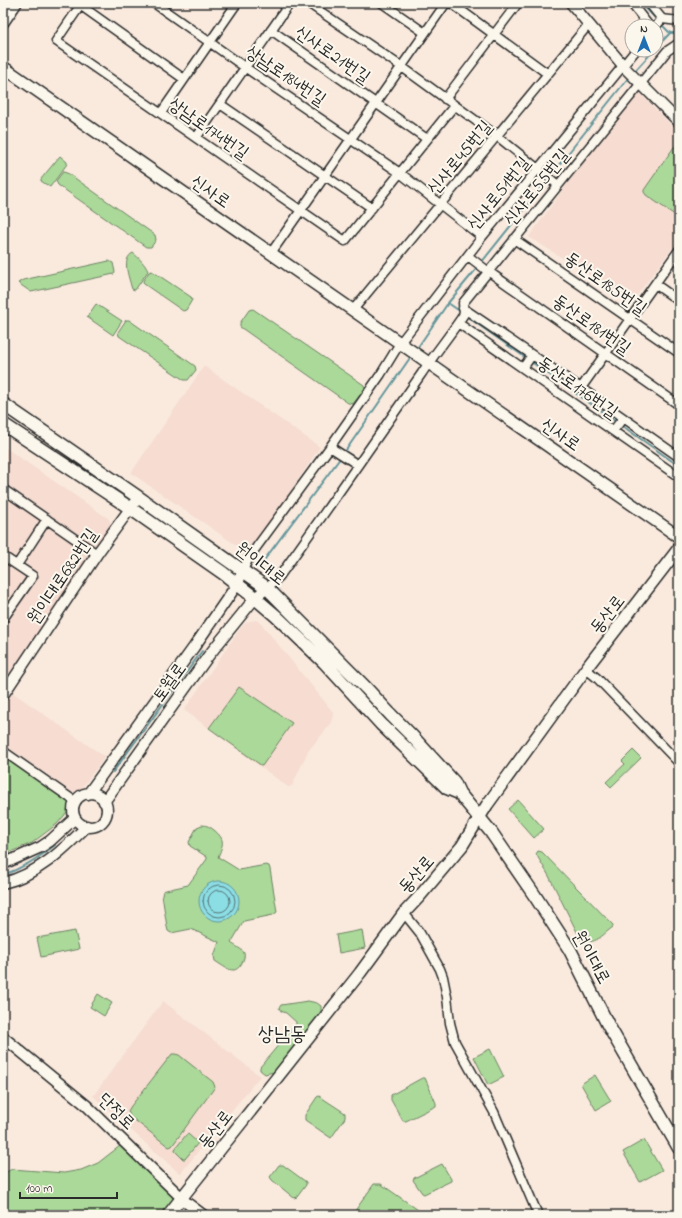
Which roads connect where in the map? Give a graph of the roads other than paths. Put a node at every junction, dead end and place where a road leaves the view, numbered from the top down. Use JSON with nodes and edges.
{"nodes":[{"id":1,"x":16,"y":3,"type":"edge"},
{"id":2,"x":154,"y":3,"type":"edge"},
{"id":3,"x":290,"y":3,"type":"edge"},
{"id":4,"x":308,"y":3,"type":"edge"},
{"id":5,"x":382,"y":3,"type":"edge"},
{"id":6,"x":446,"y":3,"type":"edge"},
{"id":7,"x":451,"y":3,"type":"edge"},
{"id":8,"x":518,"y":3,"type":"edge"},
{"id":9,"x":571,"y":3,"type":"edge"},
{"id":10,"x":631,"y":3,"type":"edge"},
{"id":11,"x":649,"y":3,"type":"edge"},
{"id":12,"x":81,"y":4,"type":"edge"},
{"id":13,"x":234,"y":4,"type":"edge"},
{"id":14,"x":643,"y":18,"type":"edge"},
{"id":15,"x":656,"y":18,"type":"edge"},
{"id":16,"x":679,"y":21,"type":"edge"},
{"id":17,"x":3,"y":22,"type":"edge"},
{"id":18,"x":664,"y":22,"type":"edge"},
{"id":19,"x":589,"y":24,"type":"junction"},
{"id":20,"x":271,"y":30,"type":"junction"},
{"id":21,"x":425,"y":33,"type":"junction"},
{"id":22,"x":494,"y":35,"type":"junction"},
{"id":23,"x":210,"y":43,"type":"junction"},
{"id":24,"x":679,"y":43,"type":"edge"},
{"id":25,"x":631,"y":58,"type":"edge"},
{"id":26,"x":3,"y":67,"type":"edge"},
{"id":27,"x":625,"y":67,"type":"junction"},
{"id":28,"x":246,"y":68,"type":"junction"},
{"id":29,"x":402,"y":68,"type":"junction"},
{"id":30,"x":548,"y":74,"type":"junction"},
{"id":31,"x":184,"y":80,"type":"junction"},
{"id":32,"x":640,"y":82,"type":"junction"},
{"id":33,"x":445,"y":99,"type":"junction"},
{"id":34,"x":220,"y":104,"type":"junction"},
{"id":35,"x":376,"y":105,"type":"junction"},
{"id":36,"x":454,"y":106,"type":"junction"},
{"id":37,"x":161,"y":113,"type":"junction"},
{"id":38,"x":679,"y":122,"type":"edge"},
{"id":39,"x":497,"y":136,"type":"junction"},
{"id":40,"x":196,"y":138,"type":"junction"},
{"id":41,"x":351,"y":139,"type":"junction"},
{"id":42,"x":427,"y":140,"type":"junction"},
{"id":43,"x":540,"y":170,"type":"junction"},
{"id":44,"x":400,"y":173,"type":"junction"},
{"id":45,"x":325,"y":176,"type":"junction"},
{"id":46,"x":557,"y":184,"type":"junction"},
{"id":47,"x":441,"y":204,"type":"junction"},
{"id":48,"x":372,"y":208,"type":"junction"},
{"id":49,"x":301,"y":211,"type":"junction"},
{"id":50,"x":482,"y":237,"type":"junction"},
{"id":51,"x":514,"y":239,"type":"junction"},
{"id":52,"x":679,"y":250,"type":"edge"},
{"id":53,"x":271,"y":253,"type":"junction"},
{"id":54,"x":470,"y":257,"type":"junction"},
{"id":55,"x":487,"y":270,"type":"junction"},
{"id":56,"x":655,"y":284,"type":"junction"},
{"id":57,"x":679,"y":300,"type":"edge"},
{"id":58,"x":353,"y":310,"type":"junction"},
{"id":59,"x":461,"y":317,"type":"junction"},
{"id":60,"x":630,"y":319,"type":"junction"},
{"id":61,"x":400,"y":343,"type":"junction"},
{"id":62,"x":606,"y":353,"type":"junction"},
{"id":63,"x":679,"y":353,"type":"edge"},
{"id":64,"x":532,"y":356,"type":"junction"},
{"id":65,"x":426,"y":361,"type":"junction"},
{"id":66,"x":523,"y":367,"type":"junction"},
{"id":67,"x":581,"y":388,"type":"junction"},
{"id":68,"x":3,"y":404,"type":"edge"},
{"id":69,"x":679,"y":405,"type":"edge"},
{"id":70,"x":622,"y":419,"type":"junction"},
{"id":71,"x":3,"y":424,"type":"edge"},
{"id":72,"x":614,"y":430,"type":"junction"},
{"id":73,"x":330,"y":447,"type":"junction"},
{"id":74,"x":678,"y":455,"type":"edge"},
{"id":75,"x":358,"y":465,"type":"junction"},
{"id":76,"x":679,"y":476,"type":"edge"},
{"id":77,"x":3,"y":489,"type":"edge"},
{"id":78,"x":138,"y":497,"type":"junction"},
{"id":79,"x":130,"y":508,"type":"junction"},
{"id":80,"x":47,"y":519,"type":"junction"},
{"id":81,"x":679,"y":537,"type":"edge"},
{"id":82,"x":679,"y":548,"type":"edge"},
{"id":83,"x":97,"y":554,"type":"junction"},
{"id":84,"x":3,"y":556,"type":"edge"},
{"id":85,"x":17,"y":565,"type":"junction"},
{"id":86,"x":243,"y":570,"type":"junction"},
{"id":87,"x":238,"y":584,"type":"junction"},
{"id":88,"x":267,"y":588,"type":"junction"},
{"id":89,"x":256,"y":598,"type":"junction"},
{"id":90,"x":3,"y":619,"type":"edge"},
{"id":91,"x":194,"y":647,"type":"junction"},
{"id":92,"x":206,"y":659,"type":"junction"},
{"id":93,"x":586,"y":669,"type":"junction"},
{"id":94,"x":3,"y":695,"type":"edge"},
{"id":95,"x":3,"y":751,"type":"edge"},
{"id":96,"x":679,"y":763,"type":"edge"},
{"id":97,"x":109,"y":764,"type":"junction"},
{"id":98,"x":125,"y":773,"type":"junction"},
{"id":99,"x":459,"y":792,"type":"junction"},
{"id":100,"x":88,"y":794,"type":"junction"},
{"id":101,"x":76,"y":802,"type":"junction"},
{"id":102,"x":104,"y":802,"type":"junction"},
{"id":103,"x":480,"y":817,"type":"junction"},
{"id":104,"x":75,"y":818,"type":"junction"},
{"id":105,"x":87,"y":826,"type":"junction"},
{"id":106,"x":52,"y":839,"type":"junction"},
{"id":107,"x":61,"y":851,"type":"junction"},
{"id":108,"x":3,"y":864,"type":"edge"},
{"id":109,"x":3,"y":883,"type":"edge"},
{"id":110,"x":404,"y":913,"type":"junction"},
{"id":111,"x":3,"y":1037,"type":"edge"},
{"id":112,"x":679,"y":1148,"type":"edge"},
{"id":113,"x":182,"y":1197,"type":"junction"},
{"id":114,"x":168,"y":1215,"type":"edge"},
{"id":115,"x":203,"y":1215,"type":"edge"},
{"id":116,"x":538,"y":1215,"type":"edge"}],
"edges":[{"from":1,"to":17,"type":"main road"},
{"from":2,"to":23,"type":"street","name":"상남로184번길"},
{"from":3,"to":20,"type":"street","name":"신사로21번길"},
{"from":4,"to":29,"type":"street"},
{"from":5,"to":21,"type":"street"},
{"from":6,"to":21,"type":"street"},
{"from":7,"to":22,"type":"street"},
{"from":8,"to":22,"type":"street"},
{"from":9,"to":19,"type":"street"},
{"from":10,"to":14,"type":"street"},
{"from":11,"to":15,"type":"street"},
{"from":12,"to":31,"type":"street"},
{"from":12,"to":37,"type":"street","name":"상남로174번길"},
{"from":13,"to":23,"type":"street"},
{"from":16,"to":18,"type":"street"},
{"from":19,"to":27,"type":"street"},
{"from":19,"to":30,"type":"street","name":"신사로45번길"},
{"from":20,"to":28,"type":"street","name":"신사로21번길"},
{"from":20,"to":35,"type":"street","name":"신사로21번길"},
{"from":21,"to":29,"type":"street"},
{"from":22,"to":30,"type":"street"},
{"from":22,"to":33,"type":"street"},
{"from":23,"to":28,"type":"street","name":"상남로184번길"},
{"from":23,"to":31,"type":"street"},
{"from":24,"to":32,"type":"street","name":"신사로55번길"},
{"from":25,"to":27,"type":"street","name":"신사로51번길"},
{"from":26,"to":53,"type":"main road","name":"신사로"},
{"from":27,"to":32,"type":"street"},
{"from":27,"to":43,"type":"street","name":"신사로51번길"},
{"from":28,"to":34,"type":"street","name":"신사로21번길"},
{"from":28,"to":41,"type":"street","name":"상남로184번길"},
{"from":29,"to":33,"type":"street"},
{"from":29,"to":35,"type":"street"},
{"from":30,"to":39,"type":"street","name":"신사로45번길"},
{"from":31,"to":37,"type":"street"},
{"from":32,"to":38,"type":"street"},
{"from":32,"to":46,"type":"street","name":"신사로55번길"},
{"from":33,"to":36,"type":"street"},
{"from":34,"to":40,"type":"street","name":"신사로21번길"},
{"from":34,"to":45,"type":"street"},
{"from":35,"to":41,"type":"street"},
{"from":35,"to":42,"type":"street","name":"신사로21번길"},
{"from":36,"to":39,"type":"street"},
{"from":36,"to":42,"type":"street"},
{"from":37,"to":40,"type":"street","name":"상남로174번길"},
{"from":39,"to":43,"type":"street"},
{"from":39,"to":47,"type":"street","name":"신사로45번길"},
{"from":40,"to":49,"type":"street","name":"상남로174번길"},
{"from":41,"to":44,"type":"street","name":"상남로184번길"},
{"from":41,"to":45,"type":"street"},
{"from":42,"to":44,"type":"street"},
{"from":43,"to":46,"type":"street"},
{"from":43,"to":50,"type":"street","name":"신사로51번길"},
{"from":44,"to":47,"type":"street","name":"상남로184번길"},
{"from":44,"to":48,"type":"street"},
{"from":45,"to":48,"type":"street"},
{"from":45,"to":49,"type":"street"},
{"from":46,"to":51,"type":"street","name":"신사로55번길"},
{"from":47,"to":50,"type":"street","name":"상남로184번길"},
{"from":47,"to":58,"type":"street","name":"신사로45번길"},
{"from":48,"to":49,"type":"street","name":"상남로174번길"},
{"from":49,"to":53,"type":"street"},
{"from":50,"to":54,"type":"street","name":"신사로51번길"},
{"from":51,"to":55,"type":"street","name":"신사로55번길"},
{"from":51,"to":60,"type":"street","name":"동산로185번길"},
{"from":52,"to":56,"type":"street"},
{"from":53,"to":58,"type":"main road","name":"신사로"},
{"from":54,"to":55,"type":"street","name":"동산로181번길"},
{"from":54,"to":61,"type":"street","name":"신사로51번길"},
{"from":55,"to":59,"type":"street","name":"신사로55번길"},
{"from":55,"to":62,"type":"street","name":"동산로181번길"},
{"from":56,"to":57,"type":"street"},
{"from":56,"to":60,"type":"street"},
{"from":58,"to":61,"type":"main road","name":"신사로"},
{"from":59,"to":64,"type":"street"},
{"from":59,"to":65,"type":"street","name":"신사로55번길"},
{"from":59,"to":66,"type":"street","name":"동산로176번길"},
{"from":60,"to":62,"type":"street"},
{"from":60,"to":63,"type":"street","name":"동산로185번길"},
{"from":61,"to":65,"type":"main road","name":"신사로"},
{"from":61,"to":73,"type":"street","name":"신사로51번길"},
{"from":62,"to":67,"type":"street"},
{"from":62,"to":69,"type":"street","name":"동산로181번길"},
{"from":64,"to":66,"type":"street"},
{"from":64,"to":67,"type":"street"},
{"from":65,"to":75,"type":"street","name":"신사로55번길"},
{"from":65,"to":81,"type":"main road","name":"신사로"},
{"from":66,"to":72,"type":"street","name":"동산로176번길"},
{"from":67,"to":70,"type":"street"},
{"from":68,"to":78,"type":"main road","name":"원이대로"},
{"from":70,"to":72,"type":"street"},
{"from":70,"to":74,"type":"street"},
{"from":71,"to":79,"type":"main road","name":"원이대로"},
{"from":72,"to":76,"type":"street","name":"동산로176번길"},
{"from":73,"to":75,"type":"street"},
{"from":73,"to":86,"type":"street","name":"신사로51번길"},
{"from":75,"to":88,"type":"street","name":"신사로55번길"},
{"from":77,"to":80,"type":"street"},
{"from":78,"to":79,"type":"street","name":"원이대로682번길"},
{"from":78,"to":86,"type":"main road","name":"원이대로"},
{"from":79,"to":83,"type":"street","name":"원이대로682번길"},
{"from":79,"to":87,"type":"main road","name":"원이대로"},
{"from":80,"to":83,"type":"street"},
{"from":80,"to":85,"type":"street"},
{"from":82,"to":93,"type":"main road","name":"동산로"},
{"from":83,"to":94,"type":"street","name":"원이대로682번길"},
{"from":84,"to":85,"type":"street"},
{"from":85,"to":90,"type":"street"},
{"from":86,"to":87,"type":"street","name":"토월로"},
{"from":86,"to":88,"type":"main road","name":"원이대로"},
{"from":87,"to":89,"type":"main road","name":"원이대로"},
{"from":87,"to":91,"type":"street","name":"토월로"},
{"from":88,"to":89,"type":"street","name":"토월로"},
{"from":88,"to":99,"type":"main road","name":"원이대로"},
{"from":89,"to":92,"type":"street","name":"토월로"},
{"from":89,"to":99,"type":"main road","name":"원이대로"},
{"from":91,"to":92,"type":"street"},
{"from":91,"to":97,"type":"street","name":"토월로"},
{"from":92,"to":98,"type":"street","name":"토월로"},
{"from":93,"to":96,"type":"street"},
{"from":93,"to":103,"type":"main road","name":"동산로"},
{"from":95,"to":101,"type":"street"},
{"from":97,"to":98,"type":"street"},
{"from":97,"to":100,"type":"street","name":"토월로"},
{"from":98,"to":102,"type":"street","name":"토월로"},
{"from":99,"to":103,"type":"main road","name":"원이대로"},
{"from":100,"to":101,"type":"street"},
{"from":100,"to":102,"type":"street"},
{"from":101,"to":104,"type":"street"},
{"from":102,"to":105,"type":"street"},
{"from":103,"to":110,"type":"main road","name":"동산로"},
{"from":103,"to":112,"type":"main road","name":"원이대로"},
{"from":104,"to":105,"type":"street"},
{"from":104,"to":106,"type":"street"},
{"from":105,"to":107,"type":"street"},
{"from":106,"to":107,"type":"street"},
{"from":106,"to":108,"type":"street"},
{"from":107,"to":109,"type":"street"},
{"from":110,"to":113,"type":"main road","name":"동산로"},
{"from":110,"to":116,"type":"street"},
{"from":111,"to":113,"type":"street","name":"단정로"},
{"from":113,"to":114,"type":"main road","name":"동산로"},
{"from":113,"to":115,"type":"street","name":"단정로"}]}
